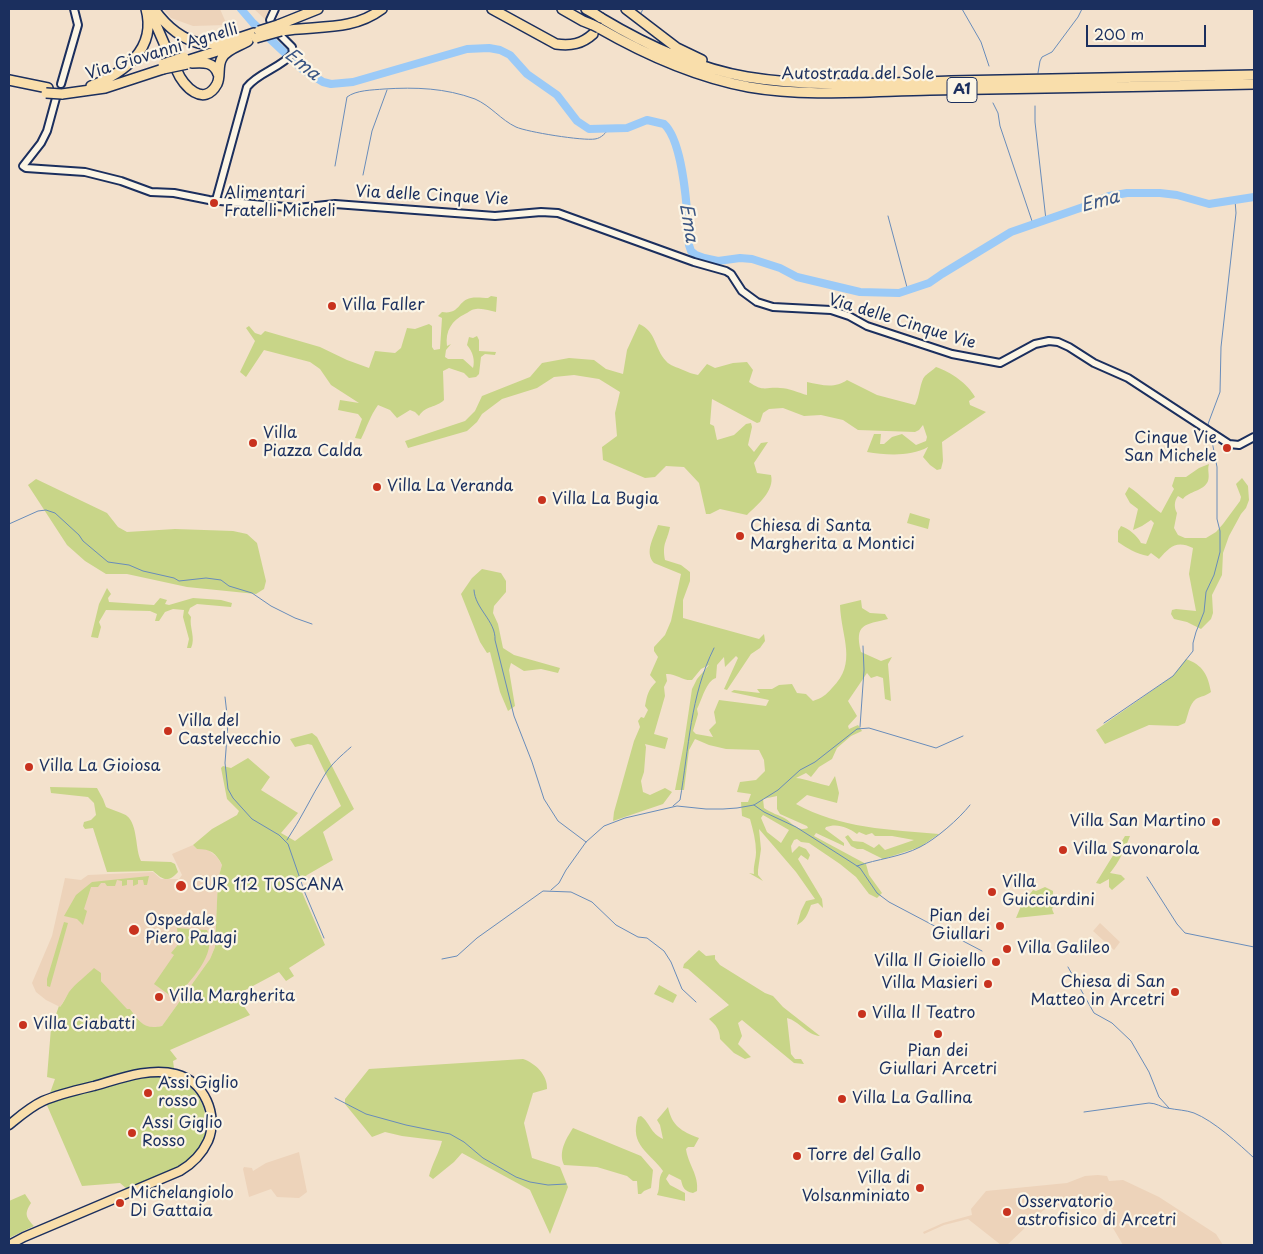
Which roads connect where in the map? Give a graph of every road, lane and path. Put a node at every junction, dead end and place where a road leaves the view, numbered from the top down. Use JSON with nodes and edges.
{"nodes":[{"id":1,"x":74,"y":9,"type":"edge"},
{"id":2,"x":147,"y":9,"type":"edge"},
{"id":3,"x":275,"y":9,"type":"edge"},
{"id":4,"x":318,"y":9,"type":"edge"},
{"id":5,"x":382,"y":9,"type":"edge"},
{"id":6,"x":492,"y":9,"type":"edge"},
{"id":7,"x":562,"y":9,"type":"edge"},
{"id":8,"x":569,"y":9,"type":"edge"},
{"id":9,"x":586,"y":9,"type":"edge"},
{"id":10,"x":626,"y":9,"type":"edge"},
{"id":11,"x":157,"y":11,"type":"edge"},
{"id":12,"x":278,"y":29,"type":"junction"},
{"id":13,"x":595,"y":29,"type":"junction"},
{"id":14,"x":252,"y":37,"type":"junction"},
{"id":15,"x":237,"y":39,"type":"junction"},
{"id":16,"x":170,"y":57,"type":"dead end"},
{"id":17,"x":185,"y":61,"type":"junction"},
{"id":18,"x":163,"y":66,"type":"junction"},
{"id":19,"x":177,"y":71,"type":"dead end"},
{"id":20,"x":1254,"y":75,"type":"edge"},
{"id":21,"x":219,"y":77,"type":"junction"},
{"id":22,"x":9,"y":80,"type":"edge"},
{"id":23,"x":769,"y":80,"type":"junction"},
{"id":24,"x":1254,"y":84,"type":"edge"},
{"id":25,"x":9,"y":85,"type":"edge"},
{"id":26,"x":91,"y":86,"type":"junction"},
{"id":27,"x":47,"y":90,"type":"junction"},
{"id":28,"x":60,"y":91,"type":"junction"},
{"id":29,"x":212,"y":200,"type":"junction"},
{"id":30,"x":1254,"y":437,"type":"edge"},
{"id":31,"x":9,"y":1125,"type":"edge"},
{"id":32,"x":9,"y":1245,"type":"edge"}],
"edges":[{"from":1,"to":28,"type":"street"},
{"from":2,"to":16,"type":"highway"},
{"from":2,"to":26,"type":"highway"},
{"from":3,"to":12,"type":"street"},
{"from":4,"to":12,"type":"highway","name":"Via Giovanni Agnelli"},
{"from":5,"to":12,"type":"highway","name":"Via Giovanni Agnelli"},
{"from":6,"to":13,"type":"highway"},
{"from":7,"to":13,"type":"highway"},
{"from":8,"to":13,"type":"highway","name":"Autostrada del Sole","number":"A1"},
{"from":9,"to":23,"type":"highway","name":"Autostrada del Sole","number":"A1"},
{"from":10,"to":23,"type":"highway"},
{"from":11,"to":15,"type":"highway"},
{"from":12,"to":14,"type":"highway","name":"Via Giovanni Agnelli","bridge":true},
{"from":12,"to":29,"type":"street"},
{"from":13,"to":24,"type":"highway","name":"Autostrada del Sole","number":"A1"},
{"from":14,"to":15,"type":"highway","name":"Via Giovanni Agnelli"},
{"from":14,"to":17,"type":"highway","name":"Via Giovanni Agnelli"},
{"from":14,"to":21,"type":"highway"},
{"from":15,"to":17,"type":"highway","name":"Via Giovanni Agnelli"},
{"from":17,"to":18,"type":"highway","bridge":true},
{"from":17,"to":21,"type":"highway"},
{"from":18,"to":26,"type":"highway","name":"Via Giovanni Agnelli"},
{"from":18,"to":28,"type":"highway","name":"Via Giovanni Agnelli"},
{"from":19,"to":21,"type":"highway"},
{"from":20,"to":23,"type":"highway","name":"Autostrada del Sole","number":"A1"},
{"from":22,"to":27,"type":"highway","name":"Via Giovanni Agnelli"},
{"from":25,"to":27,"type":"highway","name":"Via Giovanni Agnelli"},
{"from":26,"to":28,"type":"highway","name":"Via Giovanni Agnelli"},
{"from":27,"to":28,"type":"highway","name":"Via Giovanni Agnelli"},
{"from":28,"to":29,"type":"street","name":"Via delle Cinque Vie"},
{"from":29,"to":30,"type":"street","name":"Via delle Cinque Vie"},
{"from":31,"to":32,"type":"main road"}]}
